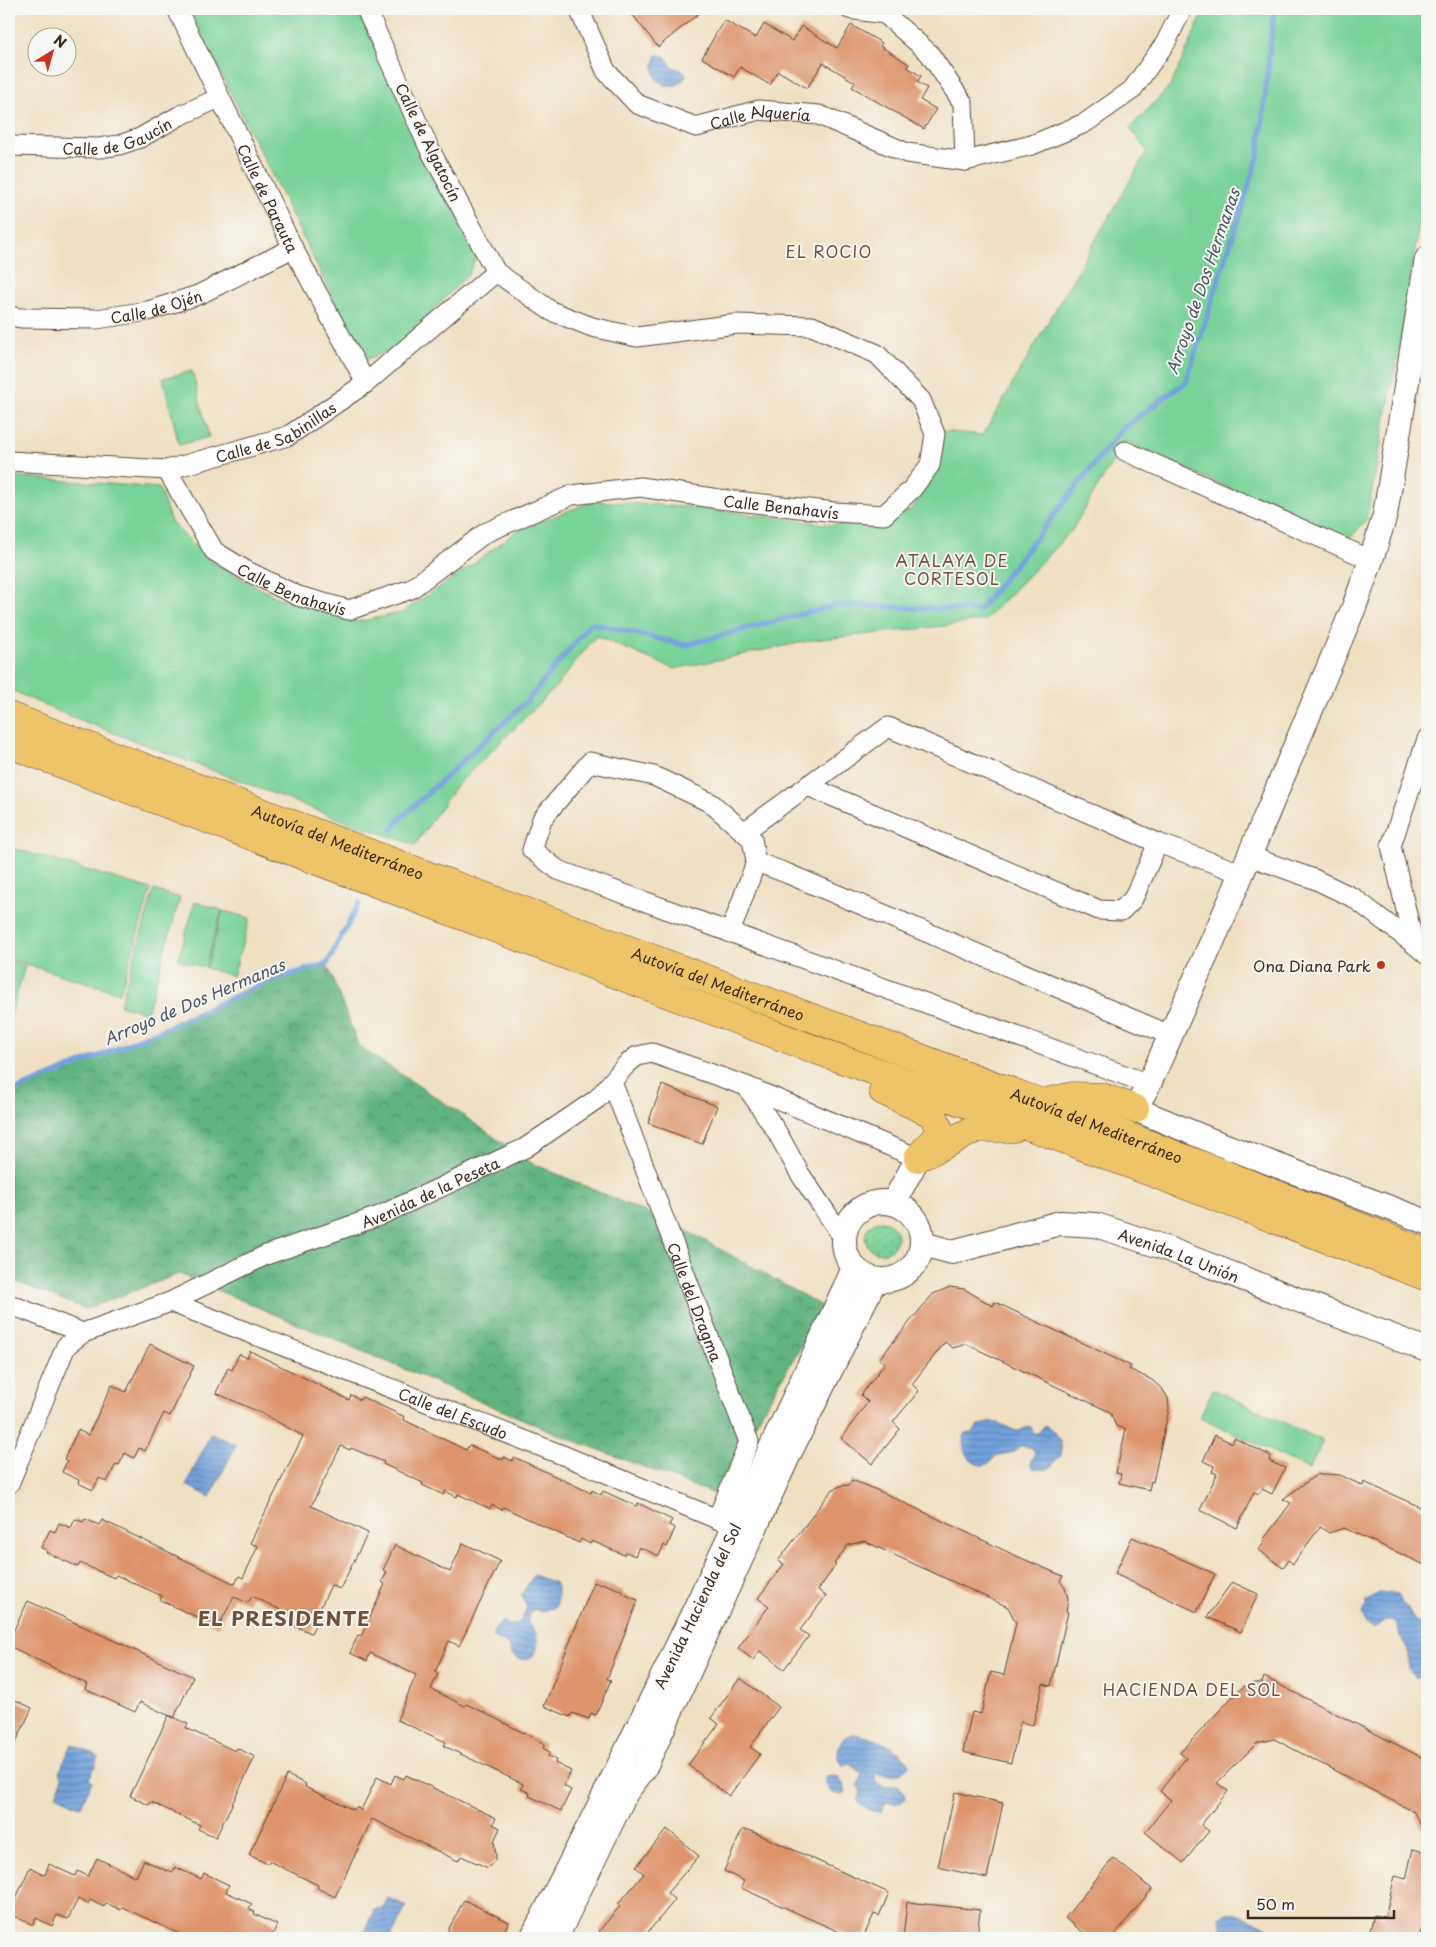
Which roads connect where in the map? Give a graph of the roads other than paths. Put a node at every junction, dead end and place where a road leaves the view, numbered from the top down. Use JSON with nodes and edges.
{"nodes":[{"id":1,"x":177,"y":9,"type":"edge"},
{"id":2,"x":366,"y":9,"type":"edge"},
{"id":3,"x":579,"y":9,"type":"edge"},
{"id":4,"x":850,"y":9,"type":"edge"},
{"id":5,"x":1182,"y":9,"type":"edge"},
{"id":6,"x":219,"y":98,"type":"junction"},
{"id":7,"x":9,"y":146,"type":"edge"},
{"id":8,"x":965,"y":160,"type":"junction"},
{"id":9,"x":293,"y":248,"type":"junction"},
{"id":10,"x":1427,"y":259,"type":"edge"},
{"id":11,"x":496,"y":272,"type":"junction"},
{"id":12,"x":9,"y":316,"type":"edge"},
{"id":13,"x":366,"y":383,"type":"junction"},
{"id":14,"x":1125,"y":451,"type":"dead end"},
{"id":15,"x":9,"y":461,"type":"edge"},
{"id":16,"x":167,"y":470,"type":"junction"},
{"id":17,"x":1372,"y":560,"type":"junction"},
{"id":18,"x":9,"y":716,"type":"edge"},
{"id":19,"x":1427,"y":739,"type":"edge"},
{"id":20,"x":9,"y":744,"type":"edge"},
{"id":21,"x":808,"y":786,"type":"junction"},
{"id":22,"x":744,"y":832,"type":"junction"},
{"id":23,"x":1158,"y":843,"type":"junction"},
{"id":24,"x":756,"y":862,"type":"junction"},
{"id":25,"x":1245,"y":865,"type":"junction"},
{"id":26,"x":730,"y":933,"type":"junction"},
{"id":27,"x":1420,"y":950,"type":"edge"},
{"id":28,"x":1170,"y":1034,"type":"junction"},
{"id":29,"x":816,"y":1050,"type":"junction"},
{"id":30,"x":612,"y":1082,"type":"junction"},
{"id":31,"x":1148,"y":1084,"type":"junction"},
{"id":32,"x":746,"y":1086,"type":"junction"},
{"id":33,"x":1042,"y":1103,"type":"junction"},
{"id":34,"x":1135,"y":1109,"type":"junction"},
{"id":35,"x":1045,"y":1132,"type":"junction"},
{"id":36,"x":918,"y":1158,"type":"junction"},
{"id":37,"x":893,"y":1203,"type":"junction"},
{"id":38,"x":1427,"y":1222,"type":"edge"},
{"id":39,"x":844,"y":1239,"type":"junction"},
{"id":40,"x":923,"y":1244,"type":"junction"},
{"id":41,"x":1427,"y":1253,"type":"edge"},
{"id":42,"x":854,"y":1268,"type":"junction"},
{"id":43,"x":1427,"y":1277,"type":"edge"},
{"id":44,"x":875,"y":1280,"type":"junction"},
{"id":45,"x":170,"y":1302,"type":"junction"},
{"id":46,"x":9,"y":1304,"type":"edge"},
{"id":47,"x":83,"y":1333,"type":"junction"},
{"id":48,"x":1427,"y":1350,"type":"edge"},
{"id":49,"x":9,"y":1484,"type":"edge"},
{"id":50,"x":726,"y":1522,"type":"junction"},
{"id":51,"x":532,"y":1938,"type":"edge"},
{"id":52,"x":556,"y":1938,"type":"edge"}],
"edges":[{"from":1,"to":6,"type":"street","name":"Calle de Parauta"},
{"from":2,"to":11,"type":"street","name":"Calle de Algatocín"},
{"from":3,"to":8,"type":"street","name":"Calle Alquería"},
{"from":4,"to":8,"type":"street"},
{"from":5,"to":8,"type":"street","name":"Calle Alquería"},
{"from":6,"to":7,"type":"street","name":"Calle de Gaucín"},
{"from":6,"to":9,"type":"street","name":"Calle de Parauta"},
{"from":9,"to":12,"type":"street","name":"Calle de Ojén"},
{"from":9,"to":13,"type":"street","name":"Calle de Parauta"},
{"from":10,"to":17,"type":"street"},
{"from":11,"to":13,"type":"street","name":"Calle de Sabinillas"},
{"from":11,"to":16,"type":"street","name":"Calle Benahavís"},
{"from":13,"to":16,"type":"street","name":"Calle de Sabinillas"},
{"from":14,"to":17,"type":"street"},
{"from":15,"to":16,"type":"street","name":"Calle de Sabinillas"},
{"from":17,"to":25,"type":"street"},
{"from":18,"to":33,"type":"highway","name":"Autovía del Mediterráneo"},
{"from":19,"to":27,"type":"street"},
{"from":20,"to":29,"type":"highway","name":"Autovía del Mediterráneo"},
{"from":21,"to":22,"type":"street"},
{"from":21,"to":23,"type":"street"},
{"from":21,"to":23,"type":"street"},
{"from":22,"to":24,"type":"street"},
{"from":22,"to":26,"type":"street"},
{"from":23,"to":25,"type":"street"},
{"from":24,"to":26,"type":"street"},
{"from":24,"to":28,"type":"street"},
{"from":25,"to":27,"type":"street"},
{"from":25,"to":28,"type":"street"},
{"from":26,"to":31,"type":"street"},
{"from":28,"to":31,"type":"street"},
{"from":29,"to":35,"type":"highway","name":"Autovía del Mediterráneo"},
{"from":29,"to":36,"type":"highway"},
{"from":30,"to":32,"type":"street","name":"Avenida de la Peseta"},
{"from":30,"to":45,"type":"street","name":"Avenida de la Peseta"},
{"from":30,"to":50,"type":"street","name":"Calle del Dragma"},
{"from":31,"to":34,"type":"street"},
{"from":32,"to":36,"type":"street","name":"Avenida de la Peseta"},
{"from":32,"to":39,"type":"street"},
{"from":33,"to":34,"type":"highway"},
{"from":33,"to":41,"type":"highway","name":"Autovía del Mediterráneo"},
{"from":34,"to":38,"type":"street"},
{"from":35,"to":36,"type":"highway"},
{"from":35,"to":43,"type":"highway","name":"Autovía del Mediterráneo"},
{"from":36,"to":37,"type":"street"},
{"from":37,"to":39,"type":"street"},
{"from":37,"to":40,"type":"street"},
{"from":39,"to":42,"type":"street"},
{"from":40,"to":44,"type":"street"},
{"from":40,"to":48,"type":"street","name":"Avenida La Unión"},
{"from":42,"to":44,"type":"street"},
{"from":42,"to":50,"type":"street","name":"Avenida Hacienda del Sol"},
{"from":44,"to":52,"type":"street","name":"Avenida Hacienda del Sol"},
{"from":45,"to":47,"type":"street","name":"Avenida de la Peseta"},
{"from":45,"to":50,"type":"street","name":"Calle del Escudo"},
{"from":46,"to":47,"type":"street"},
{"from":47,"to":49,"type":"street","name":"Avenida de la Peseta"},
{"from":50,"to":51,"type":"street","name":"Avenida Hacienda del Sol"}]}
